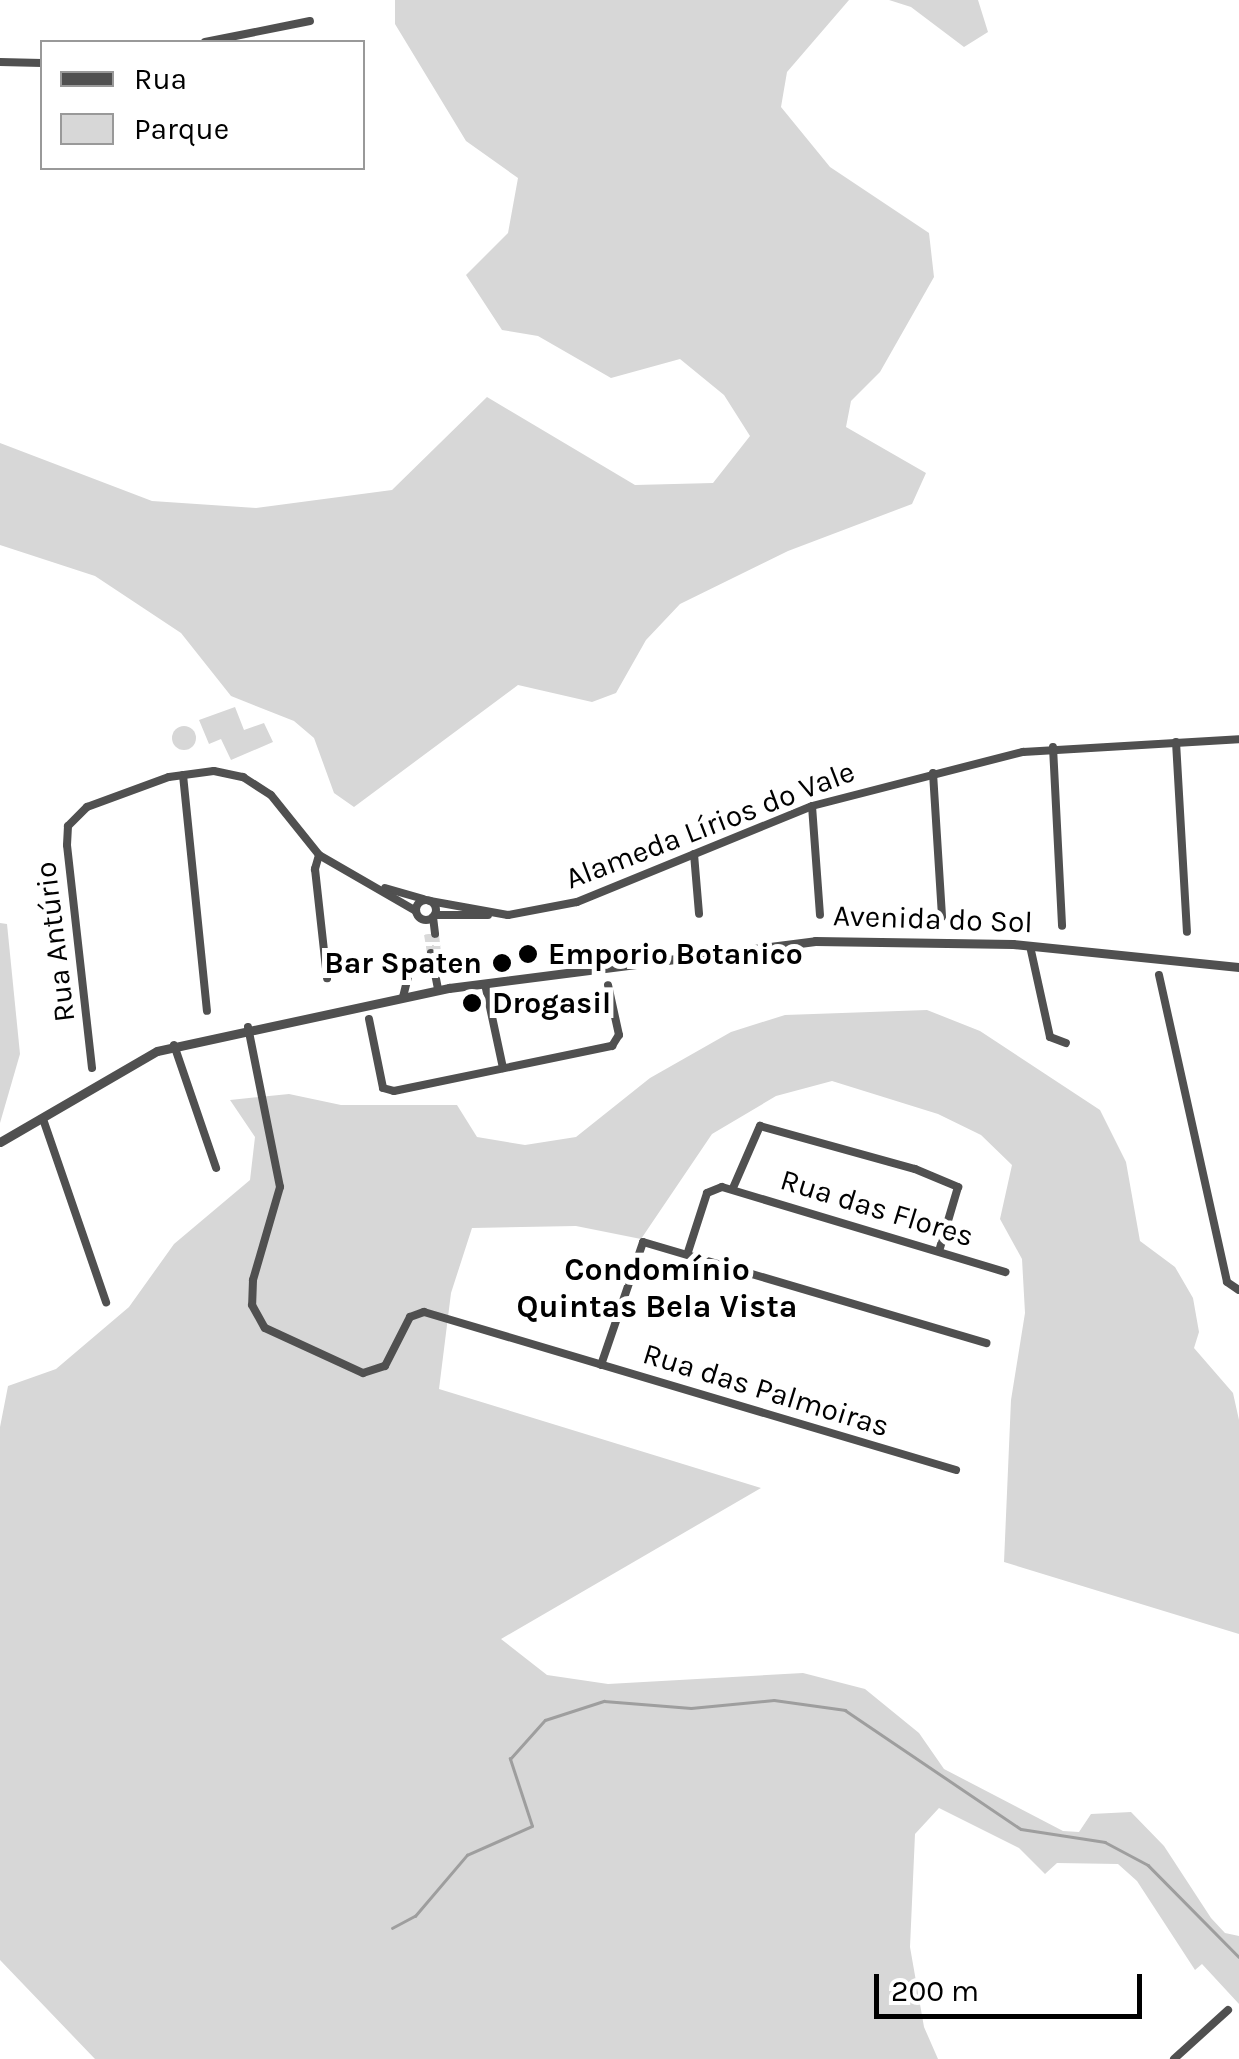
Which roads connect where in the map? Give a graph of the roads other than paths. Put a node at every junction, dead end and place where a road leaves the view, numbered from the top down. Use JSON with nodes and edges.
{"nodes":[{"id":1,"x":310,"y":22,"type":"dead end"},
{"id":2,"x":216,"y":40,"type":"edge"},
{"id":3,"x":0,"y":62,"type":"edge"},
{"id":4,"x":40,"y":63,"type":"edge"},
{"id":5,"x":1239,"y":739,"type":"edge"},
{"id":6,"x":1176,"y":742,"type":"junction"},
{"id":7,"x":1053,"y":748,"type":"junction"},
{"id":8,"x":933,"y":773,"type":"junction"},
{"id":9,"x":183,"y":775,"type":"junction"},
{"id":10,"x":812,"y":806,"type":"junction"},
{"id":11,"x":694,"y":854,"type":"junction"},
{"id":12,"x":319,"y":855,"type":"junction"},
{"id":13,"x":385,"y":888,"type":"junction"},
{"id":14,"x":429,"y":900,"type":"junction"},
{"id":15,"x":416,"y":911,"type":"junction"},
{"id":16,"x":492,"y":914,"type":"junction"},
{"id":17,"x":699,"y":914,"type":"dead end"},
{"id":18,"x":820,"y":916,"type":"dead end"},
{"id":19,"x":431,"y":917,"type":"junction"},
{"id":20,"x":942,"y":917,"type":"dead end"},
{"id":21,"x":1062,"y":926,"type":"dead end"},
{"id":22,"x":1186,"y":932,"type":"dead end"},
{"id":23,"x":432,"y":934,"type":"tunnel mouth"},
{"id":24,"x":1030,"y":946,"type":"junction"},
{"id":25,"x":434,"y":953,"type":"tunnel mouth"},
{"id":26,"x":438,"y":963,"type":"junction"},
{"id":27,"x":414,"y":966,"type":"junction"},
{"id":28,"x":1239,"y":966,"type":"edge"},
{"id":29,"x":1159,"y":974,"type":"dead end"},
{"id":30,"x":326,"y":978,"type":"dead end"},
{"id":31,"x":485,"y":984,"type":"junction"},
{"id":32,"x":608,"y":985,"type":"dead end"},
{"id":33,"x":443,"y":989,"type":"junction"},
{"id":34,"x":419,"y":994,"type":"junction"},
{"id":35,"x":402,"y":997,"type":"junction"},
{"id":36,"x":208,"y":1011,"type":"dead end"},
{"id":37,"x":369,"y":1019,"type":"dead end"},
{"id":38,"x":248,"y":1027,"type":"junction"},
{"id":39,"x":1066,"y":1042,"type":"dead end"},
{"id":40,"x":174,"y":1045,"type":"junction"},
{"id":41,"x":92,"y":1068,"type":"dead end"},
{"id":42,"x":503,"y":1068,"type":"junction"},
{"id":43,"x":43,"y":1119,"type":"junction"},
{"id":44,"x":0,"y":1142,"type":"edge"},
{"id":45,"x":216,"y":1168,"type":"dead end"},
{"id":46,"x":734,"y":1188,"type":"junction"},
{"id":47,"x":939,"y":1251,"type":"junction"},
{"id":48,"x":688,"y":1252,"type":"junction"},
{"id":49,"x":1006,"y":1272,"type":"dead end"},
{"id":50,"x":1234,"y":1289,"type":"edge"},
{"id":51,"x":106,"y":1302,"type":"dead end"},
{"id":52,"x":986,"y":1343,"type":"dead end"},
{"id":53,"x":601,"y":1365,"type":"junction"},
{"id":54,"x":956,"y":1470,"type":"dead end"},
{"id":55,"x":1228,"y":2010,"type":"dead end"},
{"id":56,"x":1174,"y":2059,"type":"edge"}],
"edges":[{"from":1,"to":2,"type":"street"},
{"from":3,"to":4,"type":"street"},
{"from":5,"to":6,"type":"street","name":"Alameda Lírios do Vale"},
{"from":6,"to":7,"type":"street","name":"Alameda Lírios do Vale"},
{"from":6,"to":22,"type":"street"},
{"from":7,"to":8,"type":"street","name":"Alameda Lírios do Vale"},
{"from":7,"to":21,"type":"street"},
{"from":8,"to":10,"type":"street","name":"Alameda Lírios do Vale"},
{"from":8,"to":20,"type":"street"},
{"from":9,"to":12,"type":"street","name":"Rua Antúrio"},
{"from":9,"to":36,"type":"street"},
{"from":9,"to":41,"type":"street","name":"Rua Antúrio"},
{"from":10,"to":11,"type":"street","name":"Alameda Lírios do Vale"},
{"from":10,"to":18,"type":"street"},
{"from":11,"to":16,"type":"street","name":"Alameda Lírios do Vale"},
{"from":11,"to":17,"type":"street"},
{"from":12,"to":13,"type":"street","name":"Rua Antúrio"},
{"from":12,"to":30,"type":"street"},
{"from":13,"to":14,"type":"street","name":"Alameda Lírios do Vale"},
{"from":13,"to":15,"type":"street"},
{"from":14,"to":15,"type":"street"},
{"from":14,"to":16,"type":"street","name":"Alameda Lírios do Vale"},
{"from":14,"to":19,"type":"street"},
{"from":15,"to":19,"type":"street"},
{"from":16,"to":19,"type":"street","name":"Alameda Lírios do Vale"},
{"from":19,"to":23,"type":"street"},
{"from":24,"to":28,"type":"street","name":"Avenida do Sol"},
{"from":24,"to":31,"type":"street","name":"Avenida do Sol"},
{"from":24,"to":39,"type":"street"},
{"from":25,"to":26,"type":"street"},
{"from":26,"to":27,"type":"street"},
{"from":26,"to":33,"type":"street"},
{"from":27,"to":34,"type":"street"},
{"from":27,"to":35,"type":"street"},
{"from":29,"to":50,"type":"street"},
{"from":31,"to":33,"type":"street","name":"Avenida do Sol"},
{"from":31,"to":42,"type":"street"},
{"from":32,"to":42,"type":"street"},
{"from":33,"to":34,"type":"street","name":"Avenida do Sol"},
{"from":34,"to":35,"type":"street","name":"Avenida do Sol"},
{"from":35,"to":38,"type":"street","name":"Avenida do Sol"},
{"from":37,"to":42,"type":"street"},
{"from":38,"to":40,"type":"street","name":"Avenida do Sol"},
{"from":38,"to":53,"type":"street","name":"Rua das Palmoiras"},
{"from":40,"to":43,"type":"street","name":"Avenida do Sol"},
{"from":40,"to":45,"type":"street"},
{"from":43,"to":44,"type":"street","name":"Avenida do Sol"},
{"from":43,"to":51,"type":"street"},
{"from":46,"to":47,"type":"street","name":"Rua das Flores"},
{"from":46,"to":47,"type":"street"},
{"from":46,"to":48,"type":"street"},
{"from":47,"to":49,"type":"street","name":"Rua das Flores"},
{"from":48,"to":52,"type":"street"},
{"from":48,"to":53,"type":"street"},
{"from":53,"to":54,"type":"street","name":"Rua das Palmoiras"},
{"from":55,"to":56,"type":"street"}]}
